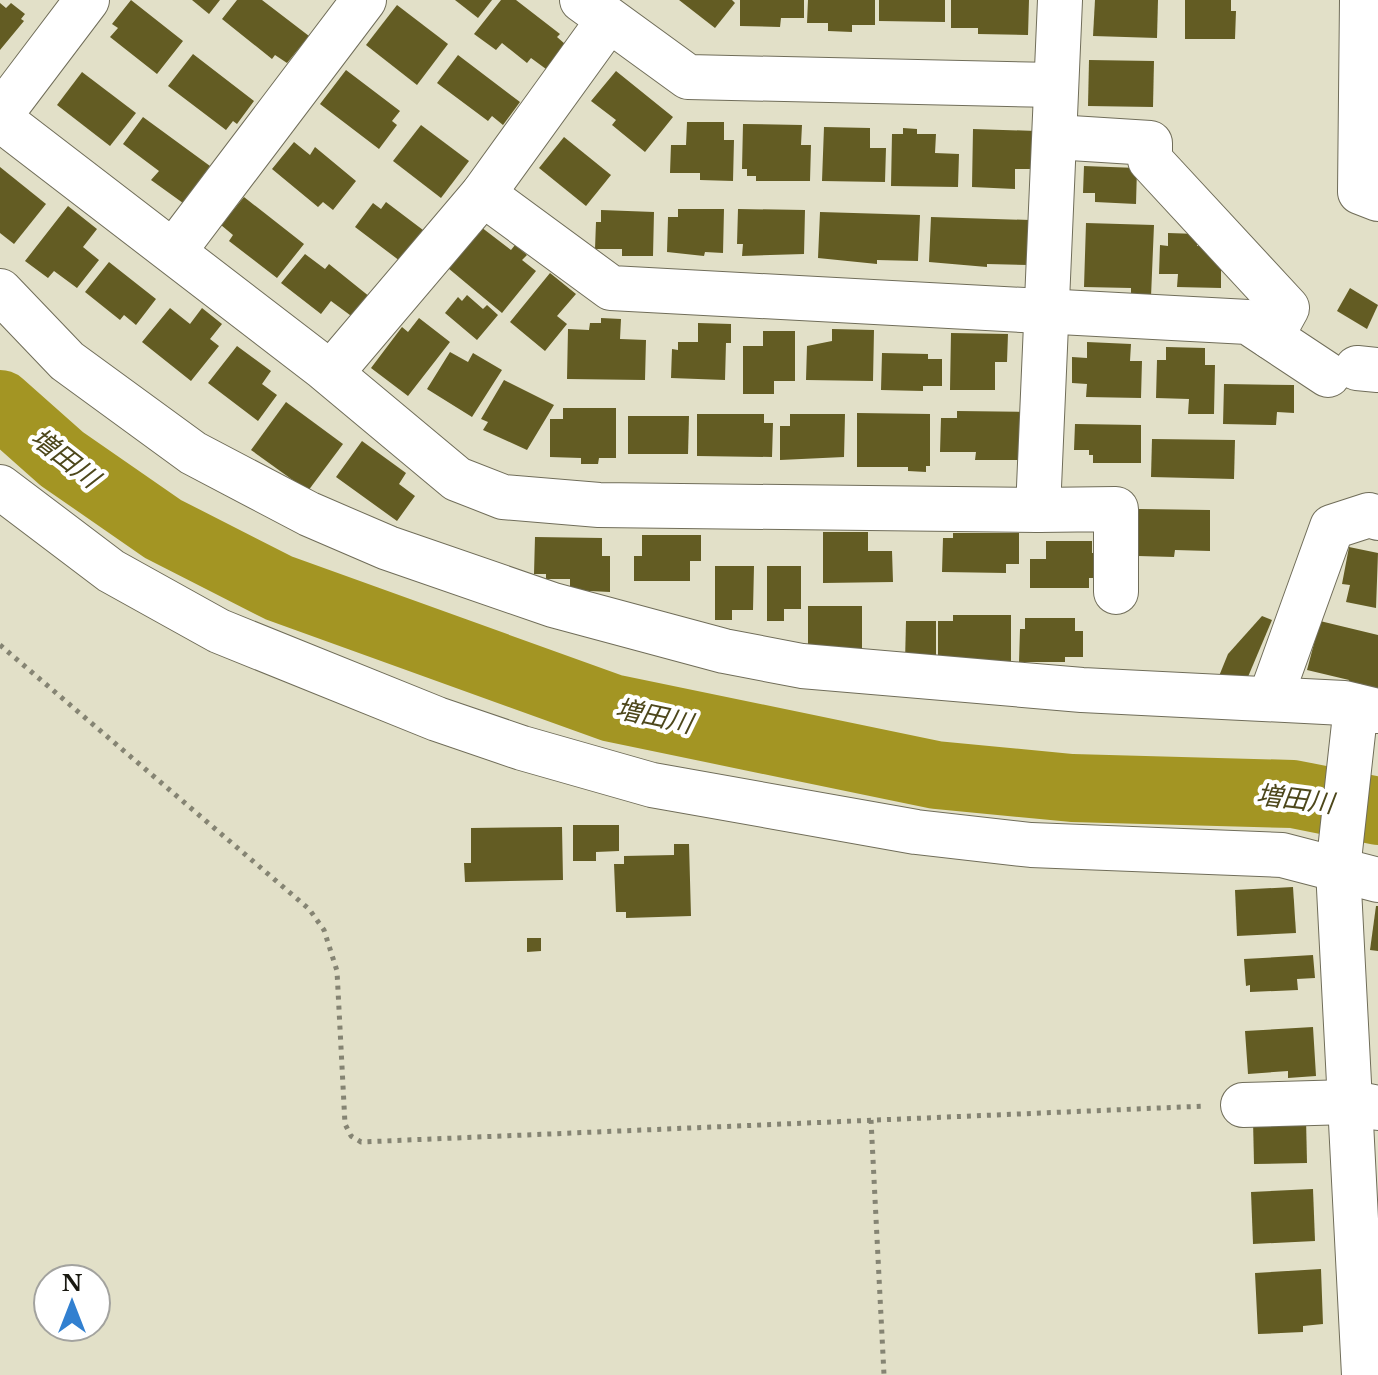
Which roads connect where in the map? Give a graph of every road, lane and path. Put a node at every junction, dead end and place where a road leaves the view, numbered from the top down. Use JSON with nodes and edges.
{"nodes":[{"id":1,"x":87,"y":0,"type":"edge"},
{"id":2,"x":364,"y":0,"type":"edge"},
{"id":3,"x":1060,"y":0,"type":"edge"},
{"id":4,"x":1362,"y":0,"type":"edge"},
{"id":5,"x":595,"y":10,"type":"edge"},
{"id":6,"x":1056,"y":85,"type":"junction"},
{"id":7,"x":0,"y":117,"type":"edge"},
{"id":8,"x":1055,"y":137,"type":"junction"},
{"id":9,"x":483,"y":194,"type":"junction"},
{"id":10,"x":1378,"y":199,"type":"edge"},
{"id":11,"x":174,"y":251,"type":"junction"},
{"id":12,"x":0,"y":291,"type":"edge"},
{"id":13,"x":1046,"y":311,"type":"junction"},
{"id":14,"x":1271,"y":337,"type":"junction"},
{"id":15,"x":1354,"y":371,"type":"edge"},
{"id":16,"x":331,"y":373,"type":"junction"},
{"id":17,"x":0,"y":487,"type":"edge"},
{"id":18,"x":1038,"y":510,"type":"junction"},
{"id":19,"x":1378,"y":518,"type":"edge"},
{"id":20,"x":1116,"y":592,"type":"dead end"},
{"id":21,"x":0,"y":645,"type":"edge"},
{"id":22,"x":1270,"y":699,"type":"junction"},
{"id":23,"x":1367,"y":708,"type":"edge"},
{"id":24,"x":1351,"y":866,"type":"edge"},
{"id":25,"x":1243,"y":1105,"type":"joint"},
{"id":26,"x":1364,"y":1105,"type":"edge"},
{"id":27,"x":871,"y":1120,"type":"junction"},
{"id":28,"x":884,"y":1375,"type":"edge"},
{"id":29,"x":1364,"y":1375,"type":"edge"}],
"edges":[{"from":1,"to":7,"type":"street"},
{"from":2,"to":11,"type":"street"},
{"from":3,"to":6,"type":"street"},
{"from":4,"to":10,"type":"street"},
{"from":5,"to":6,"type":"street"},
{"from":5,"to":9,"type":"street"},
{"from":6,"to":8,"type":"street"},
{"from":7,"to":11,"type":"street"},
{"from":8,"to":13,"type":"street"},
{"from":8,"to":14,"type":"street"},
{"from":9,"to":13,"type":"street"},
{"from":9,"to":16,"type":"street"},
{"from":11,"to":16,"type":"street"},
{"from":12,"to":22,"type":"street"},
{"from":13,"to":14,"type":"street"},
{"from":13,"to":18,"type":"street"},
{"from":14,"to":15,"type":"street"},
{"from":16,"to":18,"type":"street"},
{"from":17,"to":24,"type":"street"},
{"from":18,"to":20,"type":"street"},
{"from":19,"to":22,"type":"street"},
{"from":21,"to":27,"type":"path"},
{"from":22,"to":23,"type":"street"},
{"from":23,"to":24,"type":"street"},
{"from":24,"to":26,"type":"street"},
{"from":25,"to":26,"type":"street"},
{"from":25,"to":27,"type":"path"},
{"from":26,"to":29,"type":"street"},
{"from":27,"to":28,"type":"path"}]}
